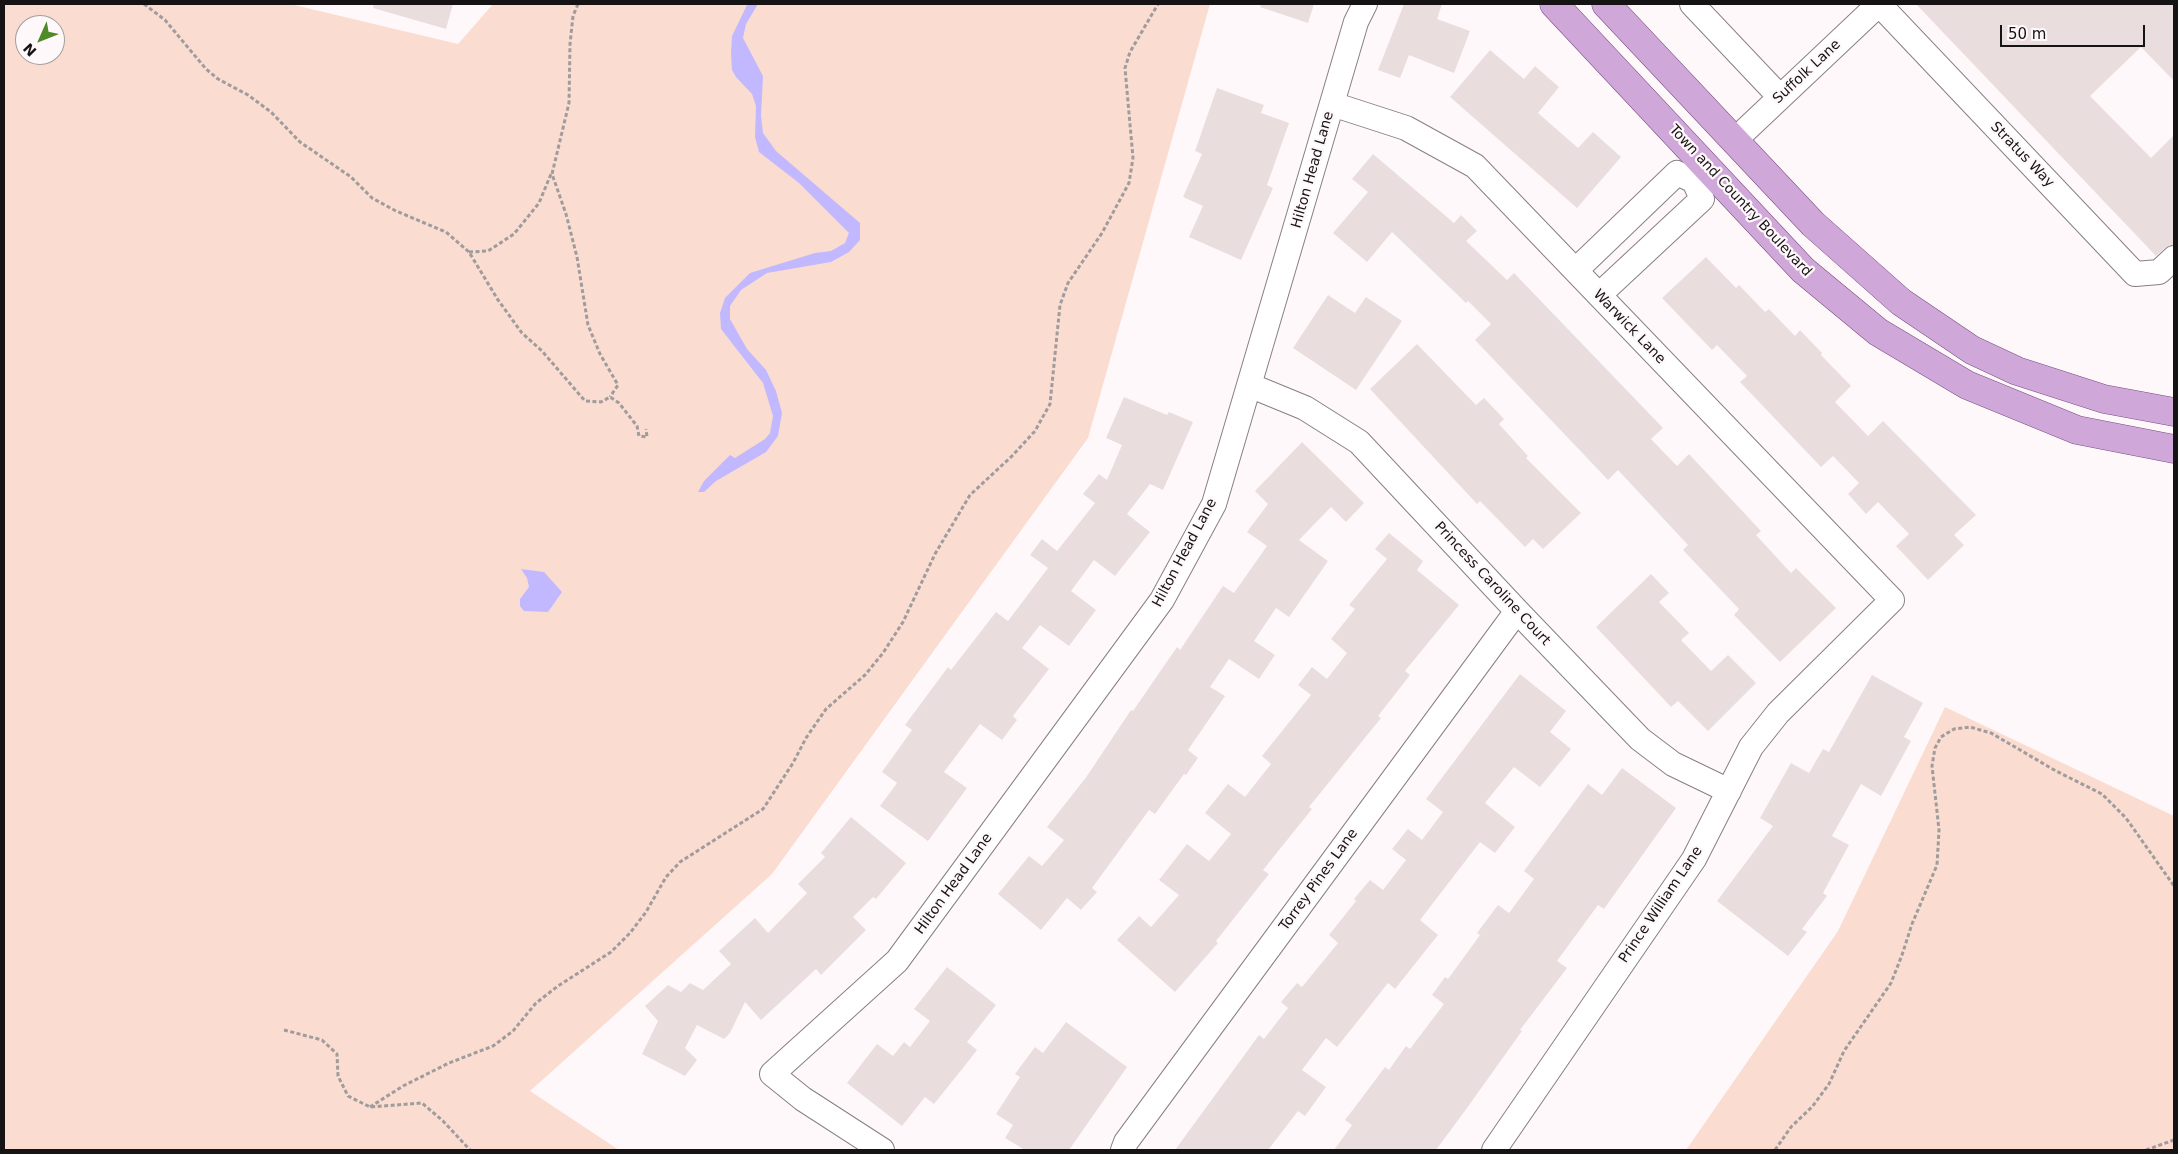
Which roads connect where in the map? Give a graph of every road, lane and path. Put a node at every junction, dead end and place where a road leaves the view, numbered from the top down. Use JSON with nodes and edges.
{"nodes":[{"id":1,"x":144,"y":4,"type":"edge"},
{"id":2,"x":578,"y":4,"type":"edge"},
{"id":3,"x":1158,"y":4,"type":"edge"},
{"id":4,"x":1365,"y":4,"type":"edge"},
{"id":5,"x":1554,"y":4,"type":"edge"},
{"id":6,"x":1606,"y":4,"type":"edge"},
{"id":7,"x":1692,"y":4,"type":"edge"},
{"id":8,"x":1879,"y":4,"type":"edge"},
{"id":9,"x":1780,"y":97,"type":"junction"},
{"id":10,"x":1332,"y":104,"type":"junction"},
{"id":11,"x":1735,"y":140,"type":"junction"},
{"id":12,"x":552,"y":174,"type":"junction"},
{"id":13,"x":1700,"y":175,"type":"junction"},
{"id":14,"x":1768,"y":175,"type":"junction"},
{"id":15,"x":1739,"y":203,"type":"junction"},
{"id":16,"x":469,"y":252,"type":"junction"},
{"id":17,"x":2174,"y":258,"type":"edge"},
{"id":18,"x":1576,"y":270,"type":"junction"},
{"id":19,"x":1598,"y":295,"type":"junction"},
{"id":20,"x":1989,"y":357,"type":"junction"},
{"id":21,"x":1249,"y":385,"type":"junction"},
{"id":22,"x":1975,"y":388,"type":"junction"},
{"id":23,"x":610,"y":397,"type":"junction"},
{"id":24,"x":2174,"y":412,"type":"edge"},
{"id":25,"x":646,"y":429,"type":"dead end"},
{"id":26,"x":2174,"y":449,"type":"edge"},
{"id":27,"x":1892,"y":600,"type":"joint"},
{"id":28,"x":1517,"y":611,"type":"junction"},
{"id":29,"x":1729,"y":792,"type":"junction"},
{"id":30,"x":2174,"y":886,"type":"edge"},
{"id":31,"x":284,"y":1030,"type":"dead end"},
{"id":32,"x":370,"y":1107,"type":"junction"},
{"id":33,"x":2174,"y":1140,"type":"edge"},
{"id":34,"x":470,"y":1150,"type":"edge"},
{"id":35,"x":882,"y":1150,"type":"edge"},
{"id":36,"x":1123,"y":1150,"type":"edge"},
{"id":37,"x":1494,"y":1150,"type":"edge"},
{"id":38,"x":1775,"y":1150,"type":"edge"},
{"id":39,"x":2146,"y":1150,"type":"edge"}],
"edges":[{"from":1,"to":16,"type":"path"},
{"from":2,"to":12,"type":"path"},
{"from":3,"to":32,"type":"path"},
{"from":4,"to":10,"type":"street","name":"Hilton Head Lane"},
{"from":5,"to":13,"type":"main road","name":"Town and Country Boulevard"},
{"from":6,"to":11,"type":"main road"},
{"from":7,"to":9,"type":"street"},
{"from":8,"to":9,"type":"street","name":"Suffolk Lane"},
{"from":8,"to":17,"type":"street","name":"Stratus Way"},
{"from":9,"to":11,"type":"street","name":"Suffolk Lane"},
{"from":10,"to":18,"type":"street","name":"Warwick Lane"},
{"from":10,"to":21,"type":"street","name":"Hilton Head Lane"},
{"from":11,"to":14,"type":"main road"},
{"from":12,"to":16,"type":"path"},
{"from":12,"to":23,"type":"path"},
{"from":13,"to":15,"type":"main road","name":"Town and Country Boulevard"},
{"from":13,"to":18,"type":"street"},
{"from":13,"to":19,"type":"street"},
{"from":14,"to":15,"type":"main road"},
{"from":14,"to":20,"type":"main road"},
{"from":15,"to":22,"type":"main road","name":"Town and Country Boulevard"},
{"from":16,"to":23,"type":"path"},
{"from":18,"to":19,"type":"street","name":"Warwick Lane"},
{"from":19,"to":27,"type":"street","name":"Warwick Lane"},
{"from":20,"to":22,"type":"main road"},
{"from":20,"to":24,"type":"main road"},
{"from":21,"to":28,"type":"street","name":"Princess Caroline Court"},
{"from":21,"to":35,"type":"street","name":"Hilton Head Lane"},
{"from":22,"to":26,"type":"main road","name":"Town and Country Boulevard"},
{"from":23,"to":25,"type":"path"},
{"from":27,"to":29,"type":"street","name":"Prince William Lane"},
{"from":28,"to":29,"type":"street","name":"Princess Caroline Court"},
{"from":28,"to":36,"type":"street","name":"Torrey Pines Lane"},
{"from":29,"to":37,"type":"street","name":"Prince William Lane"},
{"from":30,"to":38,"type":"path"},
{"from":31,"to":32,"type":"path"},
{"from":32,"to":34,"type":"path"},
{"from":33,"to":39,"type":"path"}]}
